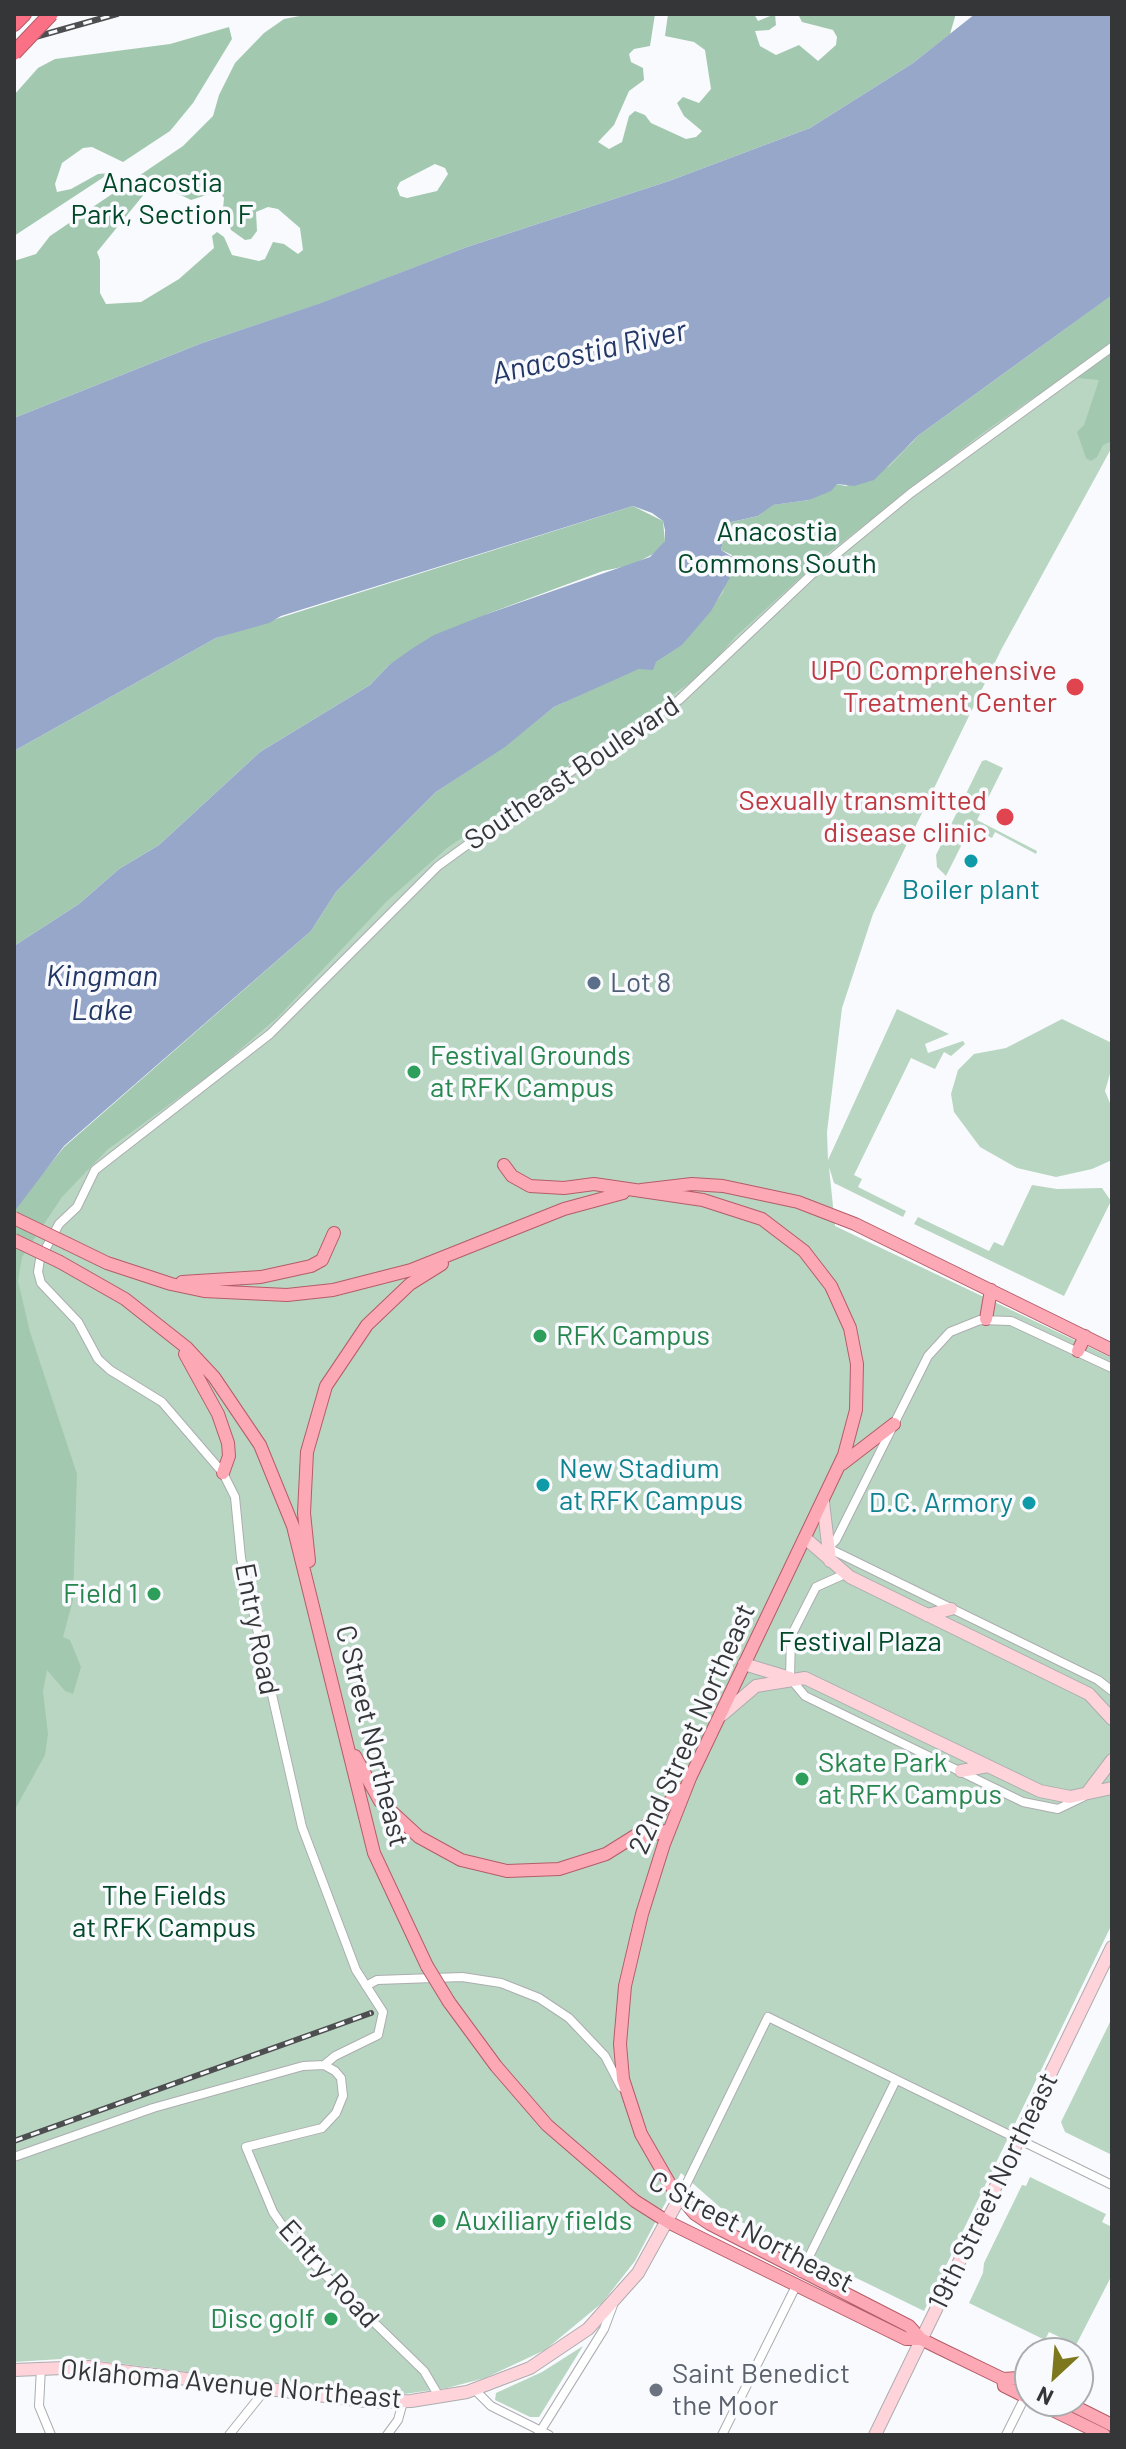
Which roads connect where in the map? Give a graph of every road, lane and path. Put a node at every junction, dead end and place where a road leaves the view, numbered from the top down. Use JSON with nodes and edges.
{"nodes":[{"id":1,"x":24,"y":14,"type":"edge"},
{"id":2,"x":51,"y":14,"type":"edge"},
{"id":3,"x":14,"y":24,"type":"edge"},
{"id":4,"x":14,"y":53,"type":"edge"},
{"id":5,"x":1112,"y":347,"type":"edge"},
{"id":6,"x":504,"y":1165,"type":"dead end"},
{"id":7,"x":667,"y":1191,"type":"junction"},
{"id":8,"x":629,"y":1192,"type":"junction"},
{"id":9,"x":14,"y":1218,"type":"edge"},
{"id":10,"x":59,"y":1224,"type":"joint"},
{"id":11,"x":334,"y":1233,"type":"dead end"},
{"id":12,"x":14,"y":1240,"type":"edge"},
{"id":13,"x":461,"y":1251,"type":"junction"},
{"id":14,"x":141,"y":1276,"type":"junction"},
{"id":15,"x":991,"y":1290,"type":"junction"},
{"id":16,"x":986,"y":1319,"type":"junction"},
{"id":17,"x":160,"y":1324,"type":"junction"},
{"id":18,"x":1085,"y":1336,"type":"junction"},
{"id":19,"x":1112,"y":1350,"type":"edge"},
{"id":20,"x":1078,"y":1351,"type":"junction"},
{"id":21,"x":1112,"y":1368,"type":"edge"},
{"id":22,"x":894,"y":1424,"type":"junction"},
{"id":23,"x":839,"y":1466,"type":"junction"},
{"id":24,"x":223,"y":1473,"type":"junction"},
{"id":25,"x":823,"y":1502,"type":"junction"},
{"id":26,"x":805,"y":1538,"type":"junction"},
{"id":27,"x":829,"y":1555,"type":"junction"},
{"id":28,"x":845,"y":1574,"type":"junction"},
{"id":29,"x":313,"y":1598,"type":"junction"},
{"id":30,"x":951,"y":1609,"type":"junction"},
{"id":31,"x":927,"y":1615,"type":"junction"},
{"id":32,"x":744,"y":1664,"type":"junction"},
{"id":33,"x":790,"y":1678,"type":"junction"},
{"id":34,"x":1112,"y":1691,"type":"edge"},
{"id":35,"x":719,"y":1718,"type":"junction"},
{"id":36,"x":1112,"y":1719,"type":"edge"},
{"id":37,"x":352,"y":1756,"type":"junction"},
{"id":38,"x":1112,"y":1760,"type":"edge"},
{"id":39,"x":988,"y":1766,"type":"junction"},
{"id":40,"x":961,"y":1771,"type":"junction"},
{"id":41,"x":690,"y":1778,"type":"junction"},
{"id":42,"x":1112,"y":1788,"type":"edge"},
{"id":43,"x":1085,"y":1795,"type":"junction"},
{"id":44,"x":669,"y":1830,"type":"junction"},
{"id":45,"x":629,"y":1841,"type":"junction"},
{"id":46,"x":1112,"y":1947,"type":"edge"},
{"id":47,"x":366,"y":1986,"type":"junction"},
{"id":48,"x":324,"y":2065,"type":"junction"},
{"id":49,"x":896,"y":2080,"type":"junction"},
{"id":50,"x":629,"y":2102,"type":"junction"},
{"id":51,"x":1019,"y":2139,"type":"junction"},
{"id":52,"x":14,"y":2157,"type":"edge"},
{"id":53,"x":1112,"y":2185,"type":"edge"},
{"id":54,"x":680,"y":2197,"type":"junction"},
{"id":55,"x":668,"y":2222,"type":"junction"},
{"id":56,"x":799,"y":2279,"type":"junction"},
{"id":57,"x":613,"y":2305,"type":"junction"},
{"id":58,"x":921,"y":2339,"type":"junction"},
{"id":59,"x":41,"y":2367,"type":"junction"},
{"id":60,"x":14,"y":2370,"type":"edge"},
{"id":61,"x":1014,"y":2389,"type":"edge"},
{"id":62,"x":265,"y":2390,"type":"junction"},
{"id":63,"x":475,"y":2390,"type":"junction"},
{"id":64,"x":440,"y":2398,"type":"junction"},
{"id":65,"x":403,"y":2402,"type":"junction"},
{"id":66,"x":1094,"y":2416,"type":"edge"},
{"id":67,"x":1017,"y":2417,"type":"edge"},
{"id":68,"x":1071,"y":2417,"type":"edge"},
{"id":69,"x":1112,"y":2425,"type":"edge"},
{"id":70,"x":542,"y":2434,"type":"edge"},
{"id":71,"x":51,"y":2435,"type":"edge"},
{"id":72,"x":229,"y":2435,"type":"edge"},
{"id":73,"x":387,"y":2435,"type":"edge"},
{"id":74,"x":722,"y":2435,"type":"edge"},
{"id":75,"x":875,"y":2435,"type":"edge"},
{"id":76,"x":1006,"y":2435,"type":"edge"},
{"id":77,"x":1104,"y":2435,"type":"edge"}],
"edges":[{"from":1,"to":3,"type":"highway"},
{"from":2,"to":4,"type":"highway","bridge":true},
{"from":5,"to":10,"type":"street","name":"Southeast Boulevard"},
{"from":6,"to":8,"type":"main road"},
{"from":7,"to":8,"type":"main road"},
{"from":7,"to":15,"type":"main road"},
{"from":7,"to":23,"type":"main road","name":"22nd Street Northeast"},
{"from":8,"to":13,"type":"main road"},
{"from":9,"to":14,"type":"main road","bridge":true},
{"from":10,"to":24,"type":"street","name":"Entry Road"},
{"from":11,"to":14,"type":"main road"},
{"from":12,"to":17,"type":"main road","name":"C Street Northeast","bridge":true},
{"from":13,"to":14,"type":"main road"},
{"from":13,"to":29,"type":"main road"},
{"from":15,"to":16,"type":"main road"},
{"from":15,"to":18,"type":"main road"},
{"from":16,"to":20,"type":"street"},
{"from":16,"to":22,"type":"street"},
{"from":17,"to":24,"type":"main road"},
{"from":17,"to":29,"type":"main road","name":"C Street Northeast"},
{"from":18,"to":19,"type":"main road"},
{"from":18,"to":20,"type":"main road"},
{"from":20,"to":21,"type":"street"},
{"from":22,"to":23,"type":"main road"},
{"from":22,"to":27,"type":"street"},
{"from":23,"to":25,"type":"main road","name":"22nd Street Northeast"},
{"from":24,"to":47,"type":"street","name":"Entry Road"},
{"from":25,"to":26,"type":"main road","name":"22nd Street Northeast"},
{"from":25,"to":27,"type":"main road"},
{"from":26,"to":27,"type":"main road"},
{"from":26,"to":32,"type":"main road","name":"22nd Street Northeast"},
{"from":27,"to":28,"type":"main road"},
{"from":27,"to":30,"type":"street"},
{"from":28,"to":31,"type":"main road"},
{"from":28,"to":33,"type":"street","name":"22nd Street Northeast"},
{"from":29,"to":37,"type":"main road","name":"C Street Northeast"},
{"from":30,"to":31,"type":"main road"},
{"from":30,"to":34,"type":"street"},
{"from":31,"to":36,"type":"main road"},
{"from":32,"to":33,"type":"main road"},
{"from":32,"to":35,"type":"main road","name":"22nd Street Northeast"},
{"from":33,"to":35,"type":"main road"},
{"from":33,"to":39,"type":"main road"},
{"from":33,"to":40,"type":"street"},
{"from":35,"to":41,"type":"main road","name":"22nd Street Northeast"},
{"from":37,"to":45,"type":"main road"},
{"from":37,"to":55,"type":"main road","name":"C Street Northeast","bridge":true},
{"from":38,"to":43,"type":"main road"},
{"from":39,"to":40,"type":"main road"},
{"from":39,"to":43,"type":"main road"},
{"from":40,"to":43,"type":"street"},
{"from":41,"to":44,"type":"main road","name":"22nd Street Northeast"},
{"from":41,"to":45,"type":"main road"},
{"from":42,"to":43,"type":"main road"},
{"from":44,"to":45,"type":"main road"},
{"from":44,"to":50,"type":"main road","name":"22nd Street Northeast"},
{"from":46,"to":51,"type":"main road","name":"19th Street Northeast"},
{"from":47,"to":48,"type":"street","name":"Entry Road"},
{"from":47,"to":50,"type":"street"},
{"from":48,"to":52,"type":"street","name":"Entry Road"},
{"from":48,"to":64,"type":"street","name":"Entry Road"},
{"from":49,"to":51,"type":"street"},
{"from":49,"to":54,"type":"street"},
{"from":49,"to":56,"type":"street"},
{"from":50,"to":54,"type":"main road","name":"22nd Street Northeast"},
{"from":51,"to":53,"type":"street"},
{"from":51,"to":58,"type":"main road","name":"19th Street Northeast"},
{"from":54,"to":55,"type":"main road","name":"Oklahoma Avenue Northeast"},
{"from":54,"to":56,"type":"main road","name":"C Street Northeast"},
{"from":55,"to":56,"type":"main road","name":"C Street Northeast"},
{"from":55,"to":57,"type":"main road","name":"Oklahoma Avenue Northeast"},
{"from":56,"to":58,"type":"main road","name":"C Street Northeast"},
{"from":56,"to":74,"type":"street"},
{"from":57,"to":63,"type":"main road","name":"Oklahoma Avenue Northeast"},
{"from":57,"to":70,"type":"street"},
{"from":58,"to":61,"type":"main road","name":"C Street Northeast"},
{"from":58,"to":75,"type":"main road","name":"19th Street Northeast"},
{"from":59,"to":60,"type":"main road","name":"Oklahoma Avenue Northeast"},
{"from":59,"to":62,"type":"main road","name":"Oklahoma Avenue Northeast"},
{"from":59,"to":71,"type":"street"},
{"from":62,"to":65,"type":"main road","name":"Oklahoma Avenue Northeast"},
{"from":62,"to":72,"type":"street"},
{"from":63,"to":64,"type":"main road","name":"Oklahoma Avenue Northeast"},
{"from":63,"to":70,"type":"street"},
{"from":64,"to":65,"type":"main road","name":"Oklahoma Avenue Northeast"},
{"from":65,"to":73,"type":"street"},
{"from":66,"to":69,"type":"main road"},
{"from":67,"to":76,"type":"street"},
{"from":68,"to":77,"type":"main road","name":"C Street Northeast"}]}
